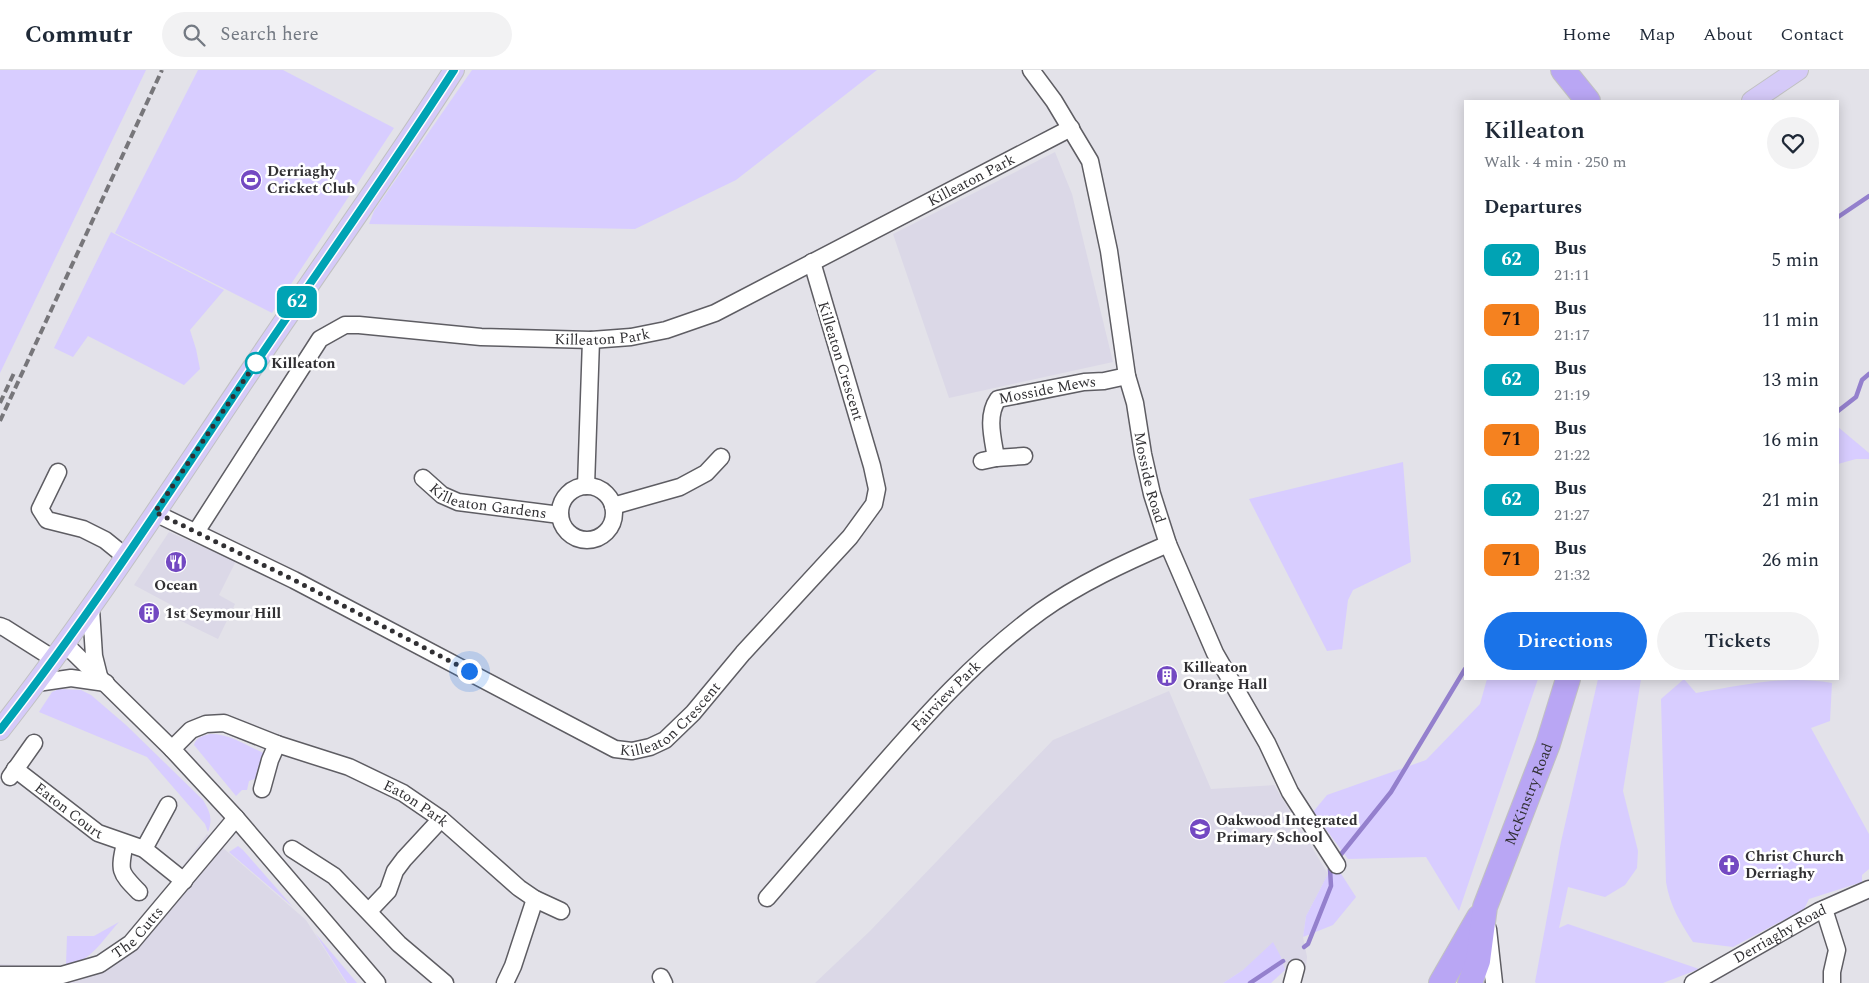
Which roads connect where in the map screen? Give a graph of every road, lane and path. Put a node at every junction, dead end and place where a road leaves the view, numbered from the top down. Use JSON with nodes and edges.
{"nodes":[{"id":1,"x":454,"y":70,"type":"edge"},
{"id":2,"x":1031,"y":70,"type":"edge"},
{"id":3,"x":1563,"y":70,"type":"edge"},
{"id":4,"x":1798,"y":70,"type":"edge"},
{"id":5,"x":1587,"y":100,"type":"edge"},
{"id":6,"x":1753,"y":100,"type":"edge"},
{"id":7,"x":1770,"y":100,"type":"edge"},
{"id":8,"x":1071,"y":128,"type":"junction"},
{"id":9,"x":812,"y":262,"type":"junction"},
{"id":10,"x":591,"y":340,"type":"junction"},
{"id":11,"x":1127,"y":376,"type":"junction"},
{"id":12,"x":1024,"y":456,"type":"dead end"},
{"id":13,"x":721,"y":457,"type":"dead end"},
{"id":14,"x":58,"y":472,"type":"dead end"},
{"id":15,"x":423,"y":478,"type":"dead end"},
{"id":16,"x":586,"y":486,"type":"junction"},
{"id":17,"x":613,"y":506,"type":"junction"},
{"id":18,"x":155,"y":512,"type":"junction"},
{"id":19,"x":560,"y":515,"type":"junction"},
{"id":20,"x":196,"y":532,"type":"junction"},
{"id":21,"x":1168,"y":544,"type":"junction"},
{"id":22,"x":126,"y":557,"type":"junction"},
{"id":23,"x":91,"y":609,"type":"junction"},
{"id":24,"x":0,"y":626,"type":"edge"},
{"id":25,"x":60,"y":651,"type":"junction"},
{"id":26,"x":103,"y":680,"type":"junction"},
{"id":27,"x":1568,"y":680,"type":"edge"},
{"id":28,"x":37,"y":683,"type":"junction"},
{"id":29,"x":0,"y":730,"type":"edge"},
{"id":30,"x":34,"y":743,"type":"dead end"},
{"id":31,"x":277,"y":744,"type":"junction"},
{"id":32,"x":172,"y":749,"type":"junction"},
{"id":33,"x":262,"y":789,"type":"dead end"},
{"id":34,"x":168,"y":805,"type":"dead end"},
{"id":35,"x":236,"y":818,"type":"junction"},
{"id":36,"x":441,"y":819,"type":"junction"},
{"id":37,"x":126,"y":843,"type":"junction"},
{"id":38,"x":292,"y":849,"type":"dead end"},
{"id":39,"x":144,"y":850,"type":"junction"},
{"id":40,"x":1334,"y":861,"type":"dead end"},
{"id":41,"x":184,"y":880,"type":"junction"},
{"id":42,"x":1869,"y":889,"type":"edge"},
{"id":43,"x":139,"y":892,"type":"dead end"},
{"id":44,"x":767,"y":898,"type":"dead end"},
{"id":45,"x":535,"y":899,"type":"junction"},
{"id":46,"x":1485,"y":907,"type":"junction"},
{"id":47,"x":1824,"y":909,"type":"junction"},
{"id":48,"x":369,"y":911,"type":"junction"},
{"id":49,"x":561,"y":911,"type":"dead end"},
{"id":50,"x":1481,"y":933,"type":"junction"},
{"id":51,"x":0,"y":975,"type":"edge"},
{"id":52,"x":377,"y":983,"type":"edge"},
{"id":53,"x":445,"y":983,"type":"edge"},
{"id":54,"x":505,"y":983,"type":"edge"},
{"id":55,"x":1441,"y":983,"type":"edge"},
{"id":56,"x":1455,"y":983,"type":"edge"},
{"id":57,"x":1470,"y":983,"type":"edge"},
{"id":58,"x":1494,"y":983,"type":"edge"},
{"id":59,"x":1693,"y":983,"type":"edge"},
{"id":60,"x":1832,"y":983,"type":"edge"}],
"edges":[{"from":1,"to":18,"type":"main road"},
{"from":2,"to":8,"type":"street","name":"Mosside Road"},
{"from":3,"to":5,"type":"highway"},
{"from":4,"to":6,"type":"main road"},
{"from":4,"to":7,"type":"main road"},
{"from":8,"to":9,"type":"street","name":"Killeaton Park"},
{"from":8,"to":11,"type":"street","name":"Mosside Road"},
{"from":9,"to":10,"type":"street","name":"Killeaton Park"},
{"from":9,"to":20,"type":"street","name":"Killeaton Crescent"},
{"from":10,"to":16,"type":"street"},
{"from":10,"to":20,"type":"street","name":"Killeaton Park"},
{"from":11,"to":12,"type":"street","name":"Mosside Mews"},
{"from":11,"to":21,"type":"street","name":"Mosside Road"},
{"from":13,"to":17,"type":"street"},
{"from":14,"to":22,"type":"street"},
{"from":15,"to":19,"type":"street","name":"Killeaton Gardens"},
{"from":16,"to":17,"type":"street"},
{"from":16,"to":19,"type":"street","name":"Killeaton Gardens"},
{"from":17,"to":19,"type":"street","name":"Killeaton Gardens"},
{"from":18,"to":20,"type":"street","name":"Killeaton Crescent"},
{"from":18,"to":22,"type":"main road"},
{"from":21,"to":40,"type":"street","name":"Mosside Road"},
{"from":21,"to":44,"type":"street","name":"Fairview Park"},
{"from":22,"to":23,"type":"main road"},
{"from":23,"to":25,"type":"main road"},
{"from":23,"to":26,"type":"street"},
{"from":24,"to":25,"type":"street"},
{"from":25,"to":26,"type":"street"},
{"from":25,"to":28,"type":"main road"},
{"from":26,"to":28,"type":"street"},
{"from":26,"to":32,"type":"street"},
{"from":27,"to":46,"type":"highway","name":"McKinstry Road"},
{"from":28,"to":29,"type":"main road"},
{"from":30,"to":37,"type":"street","name":"Eaton Court"},
{"from":31,"to":32,"type":"street","name":"Eaton Park"},
{"from":31,"to":33,"type":"street"},
{"from":31,"to":36,"type":"street","name":"Eaton Park"},
{"from":32,"to":35,"type":"street"},
{"from":34,"to":39,"type":"street"},
{"from":35,"to":41,"type":"street","name":"The Cutts"},
{"from":35,"to":52,"type":"street"},
{"from":36,"to":45,"type":"street","name":"Eaton Park"},
{"from":36,"to":48,"type":"street"},
{"from":37,"to":39,"type":"street","name":"Eaton Court"},
{"from":37,"to":43,"type":"street"},
{"from":38,"to":48,"type":"street"},
{"from":39,"to":41,"type":"street","name":"Eaton Court"},
{"from":41,"to":51,"type":"street","name":"The Cutts"},
{"from":42,"to":47,"type":"street","name":"Derriaghy Road"},
{"from":45,"to":49,"type":"street","name":"Eaton Park"},
{"from":45,"to":54,"type":"street"},
{"from":46,"to":50,"type":"highway","name":"McKinstry Road"},
{"from":46,"to":55,"type":"highway","name":"McKinstry Road"},
{"from":46,"to":58,"type":"street"},
{"from":47,"to":59,"type":"street","name":"Derriaghy Road"},
{"from":47,"to":60,"type":"street"},
{"from":48,"to":53,"type":"street"},
{"from":50,"to":56,"type":"highway"},
{"from":50,"to":57,"type":"highway","name":"McKinstry Road"}]}
